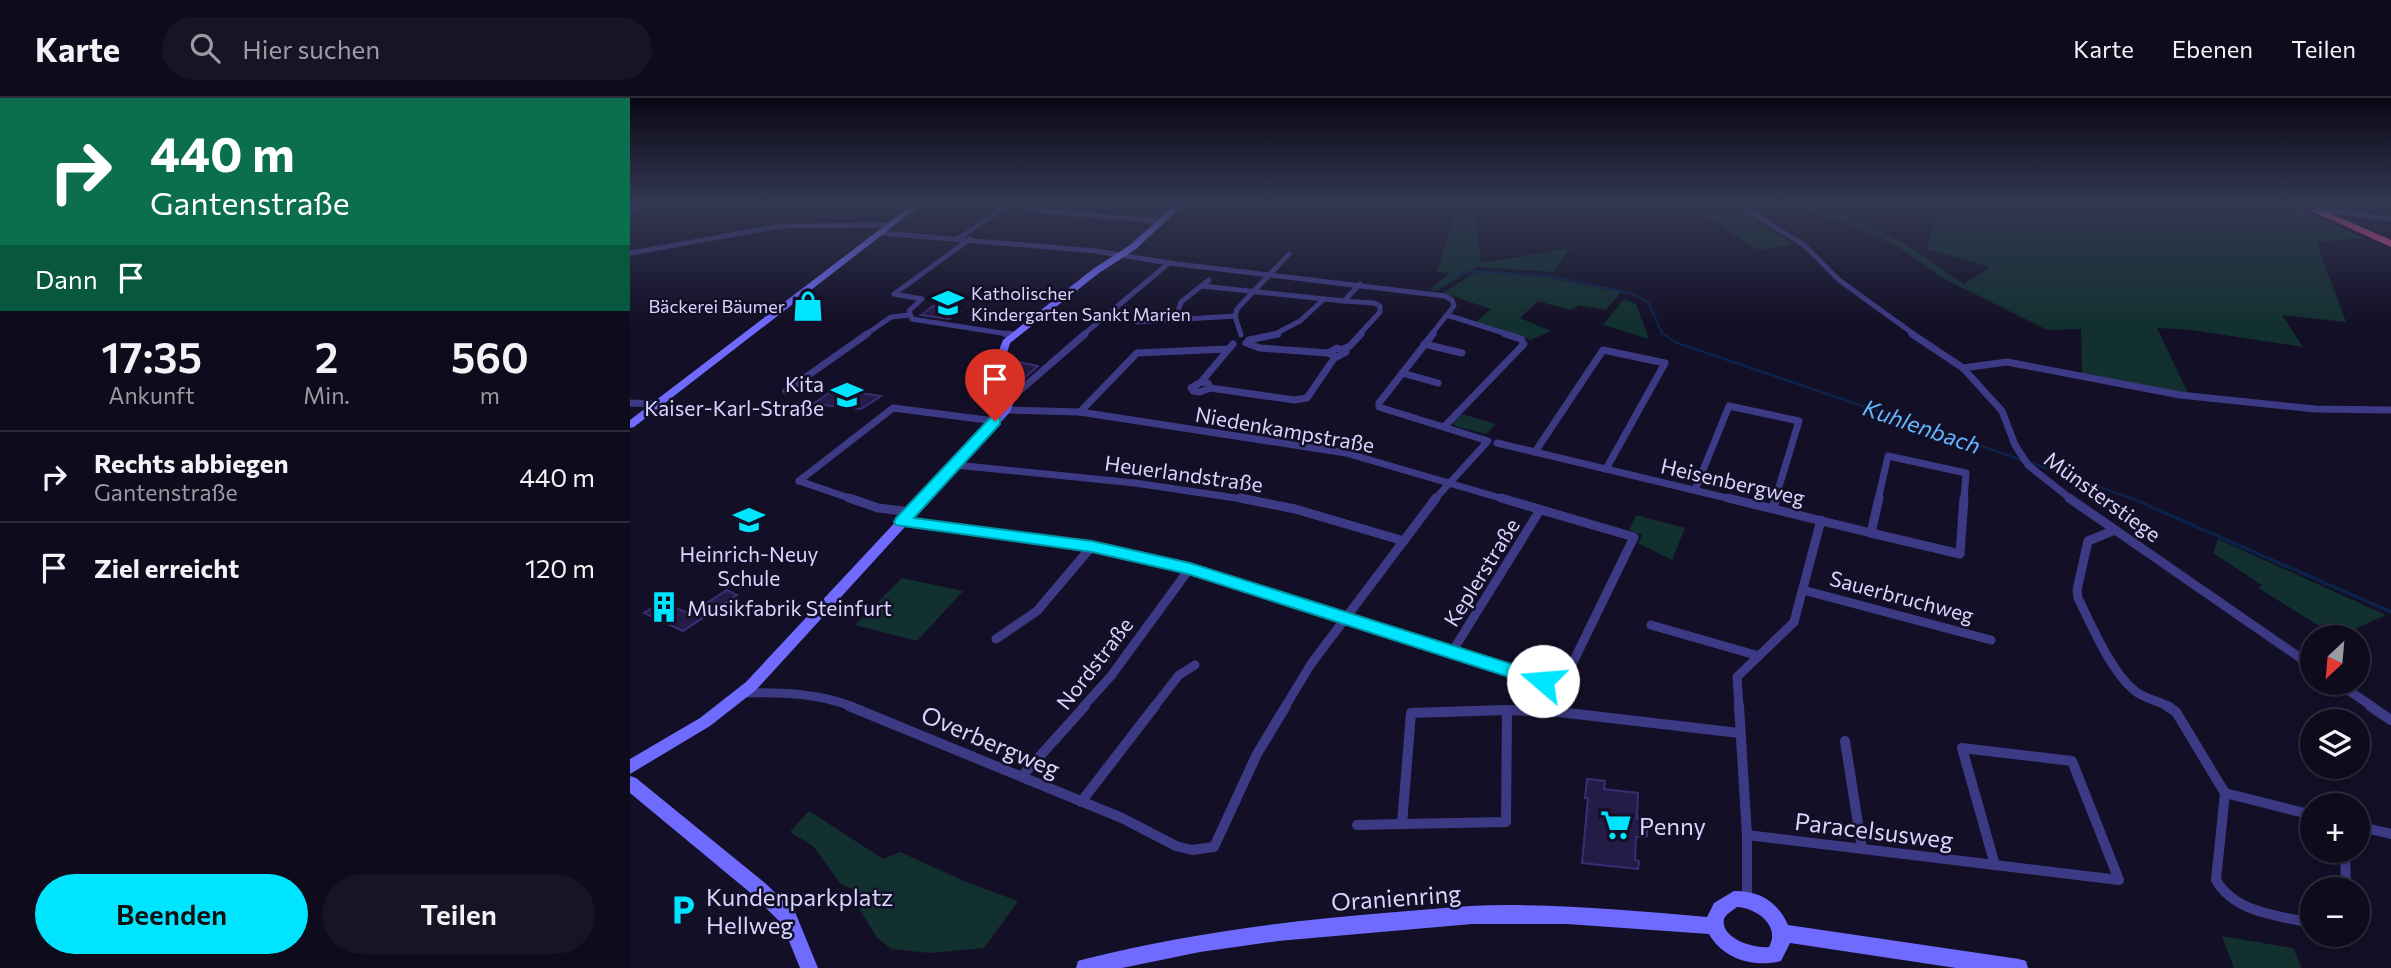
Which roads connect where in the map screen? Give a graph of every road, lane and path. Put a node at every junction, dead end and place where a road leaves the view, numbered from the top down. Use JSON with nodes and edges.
{"nodes":[{"id":1,"x":677,"y":245,"type":"edge"},
{"id":2,"x":866,"y":245,"type":"edge"},
{"id":3,"x":962,"y":245,"type":"edge"},
{"id":4,"x":1023,"y":245,"type":"edge"},
{"id":5,"x":1132,"y":245,"type":"edge"},
{"id":6,"x":1803,"y":245,"type":"edge"},
{"id":7,"x":630,"y":253,"type":"edge"},
{"id":8,"x":1289,"y":254,"type":"dead end"},
{"id":9,"x":1121,"y":255,"type":"junction"},
{"id":10,"x":1169,"y":263,"type":"junction"},
{"id":11,"x":1270,"y":274,"type":"junction"},
{"id":12,"x":1209,"y":280,"type":"dead end"},
{"id":13,"x":1360,"y":284,"type":"junction"},
{"id":14,"x":1202,"y":286,"type":"junction"},
{"id":15,"x":1253,"y":292,"type":"junction"},
{"id":16,"x":1324,"y":299,"type":"junction"},
{"id":17,"x":1344,"y":301,"type":"junction"},
{"id":18,"x":910,"y":315,"type":"junction"},
{"id":19,"x":1447,"y":315,"type":"junction"},
{"id":20,"x":1235,"y":317,"type":"junction"},
{"id":21,"x":1175,"y":320,"type":"junction"},
{"id":22,"x":1138,"y":322,"type":"dead end"},
{"id":23,"x":1014,"y":335,"type":"junction"},
{"id":24,"x":1241,"y":336,"type":"junction"},
{"id":25,"x":1247,"y":341,"type":"junction"},
{"id":26,"x":1424,"y":344,"type":"junction"},
{"id":27,"x":1230,"y":346,"type":"junction"},
{"id":28,"x":1462,"y":353,"type":"dead end"},
{"id":29,"x":1331,"y":355,"type":"junction"},
{"id":30,"x":1963,"y":369,"type":"junction"},
{"id":31,"x":1402,"y":373,"type":"junction"},
{"id":32,"x":1201,"y":382,"type":"junction"},
{"id":33,"x":1438,"y":383,"type":"dead end"},
{"id":34,"x":1210,"y":388,"type":"junction"},
{"id":35,"x":786,"y":391,"type":"dead end"},
{"id":36,"x":630,"y":403,"type":"edge"},
{"id":37,"x":657,"y":404,"type":"junction"},
{"id":38,"x":1008,"y":404,"type":"junction"},
{"id":39,"x":2391,"y":411,"type":"edge"},
{"id":40,"x":1080,"y":412,"type":"junction"},
{"id":41,"x":995,"y":421,"type":"junction"},
{"id":42,"x":630,"y":425,"type":"edge"},
{"id":43,"x":1444,"y":427,"type":"junction"},
{"id":44,"x":1497,"y":443,"type":"dead end"},
{"id":45,"x":1535,"y":452,"type":"junction"},
{"id":46,"x":955,"y":465,"type":"junction"},
{"id":47,"x":1606,"y":469,"type":"junction"},
{"id":48,"x":1448,"y":482,"type":"junction"},
{"id":49,"x":1695,"y":490,"type":"junction"},
{"id":50,"x":1773,"y":508,"type":"junction"},
{"id":51,"x":1540,"y":510,"type":"junction"},
{"id":52,"x":911,"y":512,"type":"junction"},
{"id":53,"x":1821,"y":520,"type":"junction"},
{"id":54,"x":902,"y":522,"type":"junction"},
{"id":55,"x":2115,"y":530,"type":"junction"},
{"id":56,"x":1871,"y":533,"type":"junction"},
{"id":57,"x":1404,"y":541,"type":"junction"},
{"id":58,"x":1092,"y":547,"type":"junction"},
{"id":59,"x":1190,"y":568,"type":"junction"},
{"id":60,"x":1803,"y":590,"type":"junction"},
{"id":61,"x":1345,"y":619,"type":"junction"},
{"id":62,"x":1651,"y":625,"type":"dead end"},
{"id":63,"x":996,"y":639,"type":"dead end"},
{"id":64,"x":1991,"y":640,"type":"dead end"},
{"id":65,"x":1452,"y":652,"type":"junction"},
{"id":66,"x":1759,"y":656,"type":"junction"},
{"id":67,"x":2300,"y":658,"type":"edge"},
{"id":68,"x":1195,"y":665,"type":"dead end"},
{"id":69,"x":744,"y":693,"type":"junction"},
{"id":70,"x":2355,"y":695,"type":"edge"},
{"id":71,"x":1507,"y":710,"type":"junction"},
{"id":72,"x":2391,"y":720,"type":"edge"},
{"id":73,"x":1739,"y":733,"type":"junction"},
{"id":74,"x":1845,"y":741,"type":"dead end"},
{"id":75,"x":630,"y":767,"type":"edge"},
{"id":76,"x":1022,"y":776,"type":"junction"},
{"id":77,"x":630,"y":783,"type":"edge"},
{"id":78,"x":2225,"y":793,"type":"junction"},
{"id":79,"x":1081,"y":802,"type":"junction"},
{"id":80,"x":2300,"y":812,"type":"edge"},
{"id":81,"x":1402,"y":824,"type":"junction"},
{"id":82,"x":1357,"y":825,"type":"dead end"},
{"id":83,"x":2370,"y":829,"type":"edge"},
{"id":84,"x":2391,"y":834,"type":"edge"},
{"id":85,"x":1747,"y":835,"type":"junction"},
{"id":86,"x":1861,"y":849,"type":"junction"},
{"id":87,"x":1995,"y":866,"type":"junction"},
{"id":88,"x":1747,"y":899,"type":"junction"},
{"id":89,"x":2300,"y":920,"type":"edge"},
{"id":90,"x":1714,"y":926,"type":"junction"},
{"id":91,"x":1781,"y":933,"type":"junction"},
{"id":92,"x":809,"y":968,"type":"edge"},
{"id":93,"x":1085,"y":968,"type":"edge"},
{"id":94,"x":2019,"y":968,"type":"edge"}],
"edges":[{"from":1,"to":7,"type":"street"},
{"from":2,"to":37,"type":"street"},
{"from":3,"to":18,"type":"street"},
{"from":4,"to":9,"type":"street"},
{"from":5,"to":9,"type":"street"},
{"from":6,"to":30,"type":"street","name":"Münsterstiege"},
{"from":8,"to":11,"type":"street"},
{"from":9,"to":10,"type":"street"},
{"from":9,"to":23,"type":"street"},
{"from":10,"to":11,"type":"street"},
{"from":10,"to":38,"type":"street"},
{"from":11,"to":13,"type":"street"},
{"from":11,"to":15,"type":"street"},
{"from":12,"to":14,"type":"street"},
{"from":13,"to":17,"type":"street"},
{"from":13,"to":19,"type":"street"},
{"from":14,"to":15,"type":"street"},
{"from":14,"to":21,"type":"street"},
{"from":15,"to":16,"type":"street"},
{"from":15,"to":20,"type":"street"},
{"from":16,"to":17,"type":"street"},
{"from":16,"to":25,"type":"street"},
{"from":17,"to":29,"type":"street"},
{"from":18,"to":23,"type":"street"},
{"from":18,"to":35,"type":"street"},
{"from":19,"to":26,"type":"street"},
{"from":19,"to":43,"type":"street"},
{"from":20,"to":21,"type":"street"},
{"from":20,"to":24,"type":"street"},
{"from":21,"to":22,"type":"street"},
{"from":23,"to":38,"type":"street"},
{"from":24,"to":25,"type":"street"},
{"from":24,"to":27,"type":"street"},
{"from":25,"to":27,"type":"street"},
{"from":25,"to":29,"type":"street"},
{"from":26,"to":28,"type":"street"},
{"from":26,"to":31,"type":"street"},
{"from":27,"to":32,"type":"street"},
{"from":27,"to":40,"type":"street"},
{"from":29,"to":34,"type":"street"},
{"from":30,"to":39,"type":"street"},
{"from":30,"to":55,"type":"street","name":"Münsterstiege"},
{"from":31,"to":33,"type":"street"},
{"from":31,"to":43,"type":"street"},
{"from":32,"to":34,"type":"street"},
{"from":32,"to":34,"type":"street"},
{"from":36,"to":37,"type":"street"},
{"from":37,"to":42,"type":"street"},
{"from":38,"to":40,"type":"street","name":"Niedenkampstraße"},
{"from":38,"to":41,"type":"street"},
{"from":40,"to":48,"type":"street","name":"Niedenkampstraße"},
{"from":41,"to":46,"type":"street"},
{"from":41,"to":52,"type":"street"},
{"from":43,"to":48,"type":"street"},
{"from":44,"to":45,"type":"street","name":"Heisenbergweg"},
{"from":45,"to":47,"type":"street","name":"Heisenbergweg"},
{"from":45,"to":47,"type":"street"},
{"from":46,"to":52,"type":"street"},
{"from":46,"to":57,"type":"street","name":"Heuerlandstraße"},
{"from":47,"to":49,"type":"street","name":"Heisenbergweg"},
{"from":48,"to":51,"type":"street","name":"Niedenkampstraße"},
{"from":48,"to":57,"type":"street"},
{"from":49,"to":50,"type":"street","name":"Heisenbergweg"},
{"from":49,"to":50,"type":"street"},
{"from":50,"to":53,"type":"street","name":"Heisenbergweg"},
{"from":51,"to":65,"type":"street","name":"Keplerstraße"},
{"from":51,"to":65,"type":"street","name":"Niedenkampstraße"},
{"from":52,"to":54,"type":"street"},
{"from":53,"to":56,"type":"street","name":"Heisenbergweg"},
{"from":53,"to":60,"type":"street","name":"Sauerbruchweg"},
{"from":54,"to":58,"type":"street"},
{"from":54,"to":69,"type":"street"},
{"from":55,"to":67,"type":"street","name":"Münsterstiege"},
{"from":55,"to":78,"type":"street"},
{"from":56,"to":56,"type":"street","name":"Heisenbergweg"},
{"from":57,"to":61,"type":"street"},
{"from":58,"to":59,"type":"street"},
{"from":58,"to":63,"type":"street"},
{"from":59,"to":61,"type":"street"},
{"from":59,"to":76,"type":"street","name":"Nordstraße"},
{"from":60,"to":64,"type":"street","name":"Sauerbruchweg"},
{"from":60,"to":66,"type":"street","name":"Sauerbruchweg"},
{"from":61,"to":65,"type":"street"},
{"from":61,"to":79,"type":"street","name":"Overbergweg"},
{"from":62,"to":66,"type":"street"},
{"from":66,"to":73,"type":"street","name":"Sauerbruchweg"},
{"from":68,"to":79,"type":"street"},
{"from":69,"to":75,"type":"street"},
{"from":69,"to":76,"type":"street","name":"Overbergweg"},
{"from":70,"to":72,"type":"street"},
{"from":71,"to":73,"type":"street"},
{"from":71,"to":81,"type":"street"},
{"from":71,"to":81,"type":"street"},
{"from":73,"to":85,"type":"street","name":"Sauerbruchweg"},
{"from":74,"to":86,"type":"street"},
{"from":76,"to":79,"type":"street","name":"Overbergweg"},
{"from":77,"to":92,"type":"main road"},
{"from":78,"to":80,"type":"street"},
{"from":78,"to":89,"type":"street"},
{"from":81,"to":82,"type":"street"},
{"from":83,"to":84,"type":"street"},
{"from":85,"to":86,"type":"street","name":"Paracelsusweg"},
{"from":85,"to":88,"type":"street","name":"Sauerbruchweg"},
{"from":86,"to":87,"type":"street","name":"Paracelsusweg"},
{"from":87,"to":87,"type":"street","name":"Paracelsusweg"},
{"from":88,"to":90,"type":"street"},
{"from":88,"to":91,"type":"street"},
{"from":90,"to":91,"type":"street"},
{"from":90,"to":93,"type":"street","name":"Oranienring"},
{"from":91,"to":94,"type":"street"}]}
